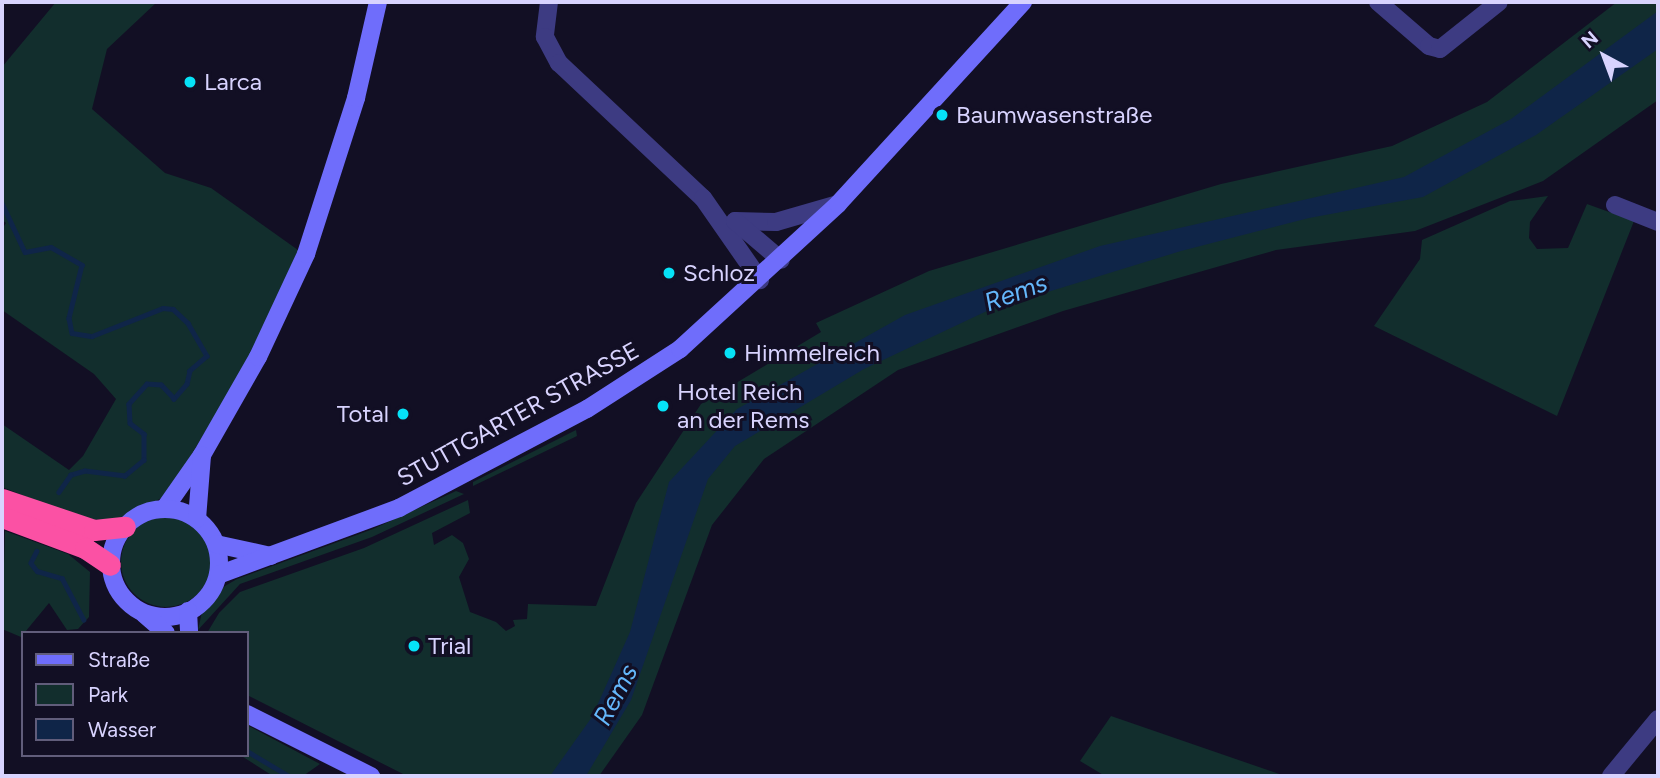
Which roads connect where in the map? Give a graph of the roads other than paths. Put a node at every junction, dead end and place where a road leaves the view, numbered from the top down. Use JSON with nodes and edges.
{"nodes":[{"id":1,"x":379,"y":2,"type":"edge"},
{"id":2,"x":549,"y":2,"type":"edge"},
{"id":3,"x":1023,"y":2,"type":"edge"},
{"id":4,"x":1378,"y":2,"type":"edge"},
{"id":5,"x":1499,"y":2,"type":"edge"},
{"id":6,"x":703,"y":198,"type":"junction"},
{"id":7,"x":838,"y":204,"type":"junction"},
{"id":8,"x":1615,"y":205,"type":"dead end"},
{"id":9,"x":735,"y":221,"type":"junction"},
{"id":10,"x":1658,"y":222,"type":"edge"},
{"id":11,"x":781,"y":260,"type":"junction"},
{"id":12,"x":760,"y":280,"type":"junction"},
{"id":13,"x":202,"y":455,"type":"junction"},
{"id":14,"x":2,"y":499,"type":"edge"},
{"id":15,"x":165,"y":508,"type":"junction"},
{"id":16,"x":2,"y":517,"type":"edge"},
{"id":17,"x":197,"y":519,"type":"junction"},
{"id":18,"x":125,"y":527,"type":"junction"},
{"id":19,"x":216,"y":544,"type":"junction"},
{"id":20,"x":275,"y":556,"type":"junction"},
{"id":21,"x":110,"y":565,"type":"junction"},
{"id":22,"x":218,"y":575,"type":"junction"},
{"id":23,"x":188,"y":611,"type":"junction"},
{"id":24,"x":142,"y":612,"type":"junction"},
{"id":25,"x":164,"y":631,"type":"edge"},
{"id":26,"x":190,"y":631,"type":"edge"},
{"id":27,"x":248,"y":714,"type":"edge"},
{"id":28,"x":1658,"y":719,"type":"edge"},
{"id":29,"x":371,"y":776,"type":"edge"},
{"id":30,"x":1611,"y":776,"type":"edge"}],
"edges":[{"from":1,"to":13,"type":"main road"},
{"from":2,"to":6,"type":"street"},
{"from":3,"to":7,"type":"main road","name":"STUTTGARTER STRASSE"},
{"from":4,"to":5,"type":"street"},
{"from":6,"to":9,"type":"street"},
{"from":6,"to":12,"type":"street"},
{"from":7,"to":9,"type":"street"},
{"from":7,"to":11,"type":"main road","name":"STUTTGARTER STRASSE"},
{"from":8,"to":10,"type":"street"},
{"from":9,"to":11,"type":"street"},
{"from":11,"to":12,"type":"main road","name":"STUTTGARTER STRASSE"},
{"from":12,"to":20,"type":"main road","name":"STUTTGARTER STRASSE"},
{"from":13,"to":15,"type":"main road"},
{"from":13,"to":17,"type":"main road"},
{"from":14,"to":18,"type":"highway"},
{"from":15,"to":17,"type":"main road"},
{"from":15,"to":18,"type":"main road"},
{"from":16,"to":21,"type":"highway"},
{"from":17,"to":19,"type":"main road"},
{"from":18,"to":21,"type":"main road"},
{"from":19,"to":20,"type":"main road"},
{"from":19,"to":22,"type":"main road"},
{"from":20,"to":22,"type":"main road","name":"STUTTGARTER STRASSE"},
{"from":21,"to":24,"type":"main road"},
{"from":22,"to":23,"type":"main road"},
{"from":23,"to":24,"type":"main road"},
{"from":23,"to":26,"type":"main road"},
{"from":24,"to":25,"type":"main road"},
{"from":27,"to":29,"type":"main road"},
{"from":28,"to":30,"type":"street"}]}
